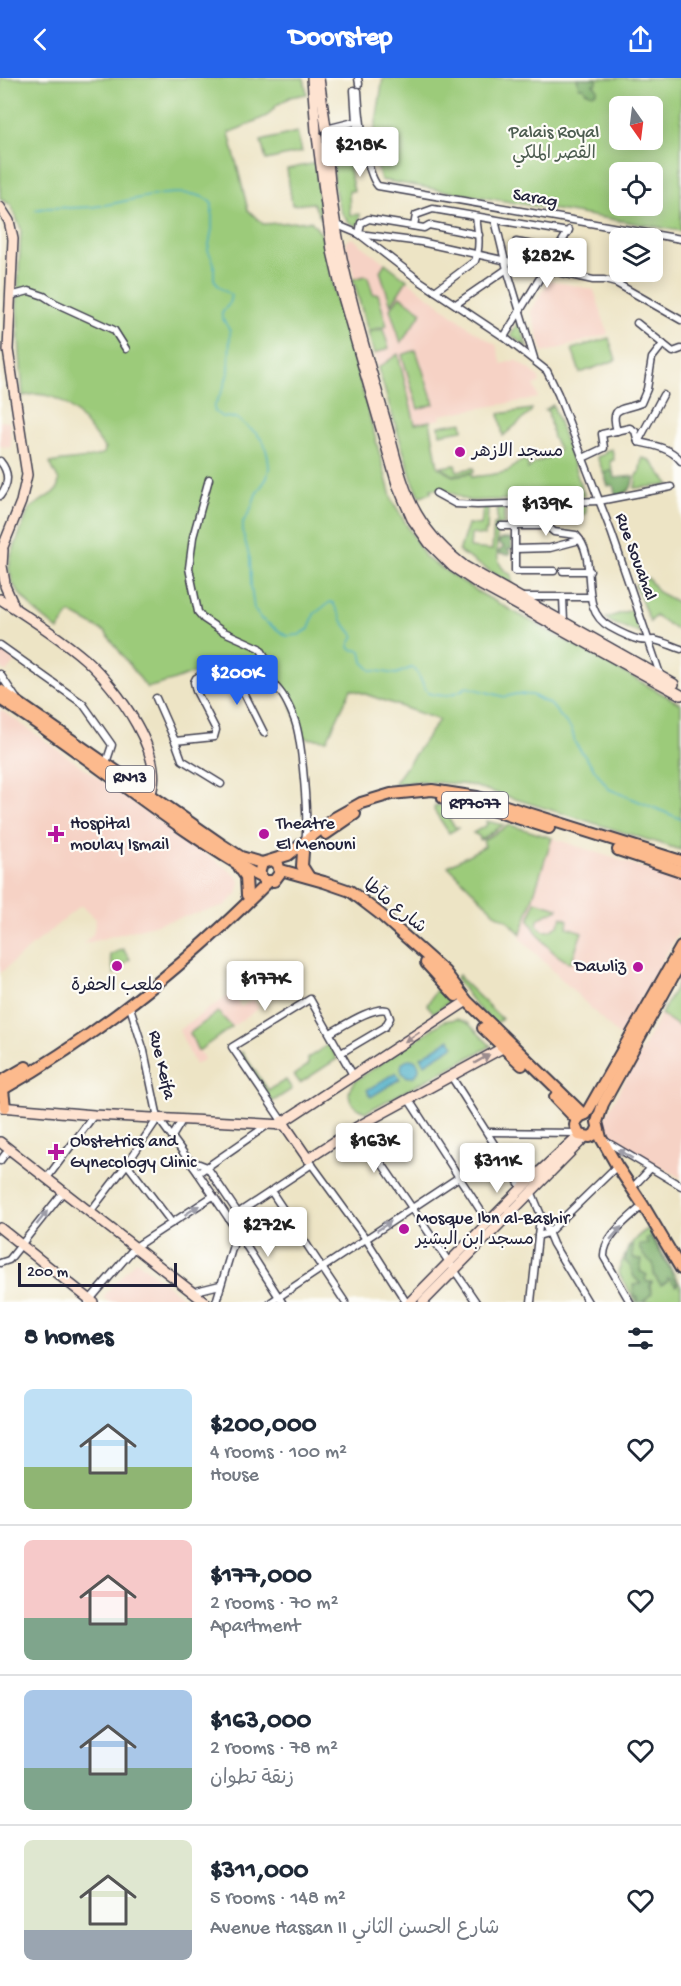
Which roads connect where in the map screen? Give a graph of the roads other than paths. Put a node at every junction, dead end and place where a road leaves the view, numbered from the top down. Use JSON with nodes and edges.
{"nodes":[{"id":1,"x":312,"y":78,"type":"edge"},
{"id":2,"x":319,"y":78,"type":"edge"},
{"id":3,"x":356,"y":84,"type":"edge"},
{"id":4,"x":354,"y":107,"type":"junction"},
{"id":5,"x":360,"y":125,"type":"junction"},
{"id":6,"x":346,"y":127,"type":"junction"},
{"id":7,"x":323,"y":133,"type":"junction"},
{"id":8,"x":361,"y":138,"type":"junction"},
{"id":9,"x":364,"y":147,"type":"junction"},
{"id":10,"x":0,"y":207,"type":"edge"},
{"id":11,"x":476,"y":217,"type":"junction"},
{"id":12,"x":495,"y":220,"type":"junction"},
{"id":13,"x":332,"y":225,"type":"junction"},
{"id":14,"x":414,"y":226,"type":"junction"},
{"id":15,"x":424,"y":228,"type":"junction"},
{"id":16,"x":356,"y":233,"type":"junction"},
{"id":17,"x":479,"y":235,"type":"junction"},
{"id":18,"x":681,"y":239,"type":"edge"},
{"id":19,"x":421,"y":242,"type":"junction"},
{"id":20,"x":516,"y":242,"type":"dead end"},
{"id":21,"x":557,"y":250,"type":"junction"},
{"id":22,"x":478,"y":254,"type":"junction"},
{"id":23,"x":505,"y":261,"type":"junction"},
{"id":24,"x":507,"y":269,"type":"junction"},
{"id":25,"x":545,"y":270,"type":"junction"},
{"id":26,"x":581,"y":277,"type":"junction"},
{"id":27,"x":435,"y":291,"type":"junction"},
{"id":28,"x":10,"y":296,"type":"junction"},
{"id":29,"x":456,"y":304,"type":"junction"},
{"id":30,"x":520,"y":311,"type":"junction"},
{"id":31,"x":681,"y":320,"type":"edge"},
{"id":32,"x":637,"y":323,"type":"dead end"},
{"id":33,"x":504,"y":337,"type":"junction"},
{"id":34,"x":663,"y":344,"type":"junction"},
{"id":35,"x":126,"y":349,"type":"dead end"},
{"id":36,"x":681,"y":349,"type":"edge"},
{"id":37,"x":534,"y":359,"type":"junction"},
{"id":38,"x":663,"y":395,"type":"dead end"},
{"id":39,"x":616,"y":431,"type":"junction"},
{"id":40,"x":638,"y":442,"type":"junction"},
{"id":41,"x":583,"y":458,"type":"junction"},
{"id":42,"x":681,"y":460,"type":"edge"},
{"id":43,"x":0,"y":461,"type":"edge"},
{"id":44,"x":209,"y":479,"type":"dead end"},
{"id":45,"x":671,"y":487,"type":"dead end"},
{"id":46,"x":436,"y":493,"type":"dead end"},
{"id":47,"x":0,"y":495,"type":"edge"},
{"id":48,"x":599,"y":501,"type":"junction"},
{"id":49,"x":501,"y":526,"type":"dead end"},
{"id":50,"x":515,"y":526,"type":"junction"},
{"id":51,"x":580,"y":540,"type":"junction"},
{"id":52,"x":515,"y":549,"type":"junction"},
{"id":53,"x":2,"y":551,"type":"edge"},
{"id":54,"x":554,"y":571,"type":"dead end"},
{"id":55,"x":563,"y":571,"type":"dead end"},
{"id":56,"x":590,"y":571,"type":"junction"},
{"id":57,"x":3,"y":585,"type":"edge"},
{"id":58,"x":519,"y":597,"type":"junction"},
{"id":59,"x":563,"y":597,"type":"junction"},
{"id":60,"x":590,"y":597,"type":"junction"},
{"id":61,"x":0,"y":599,"type":"edge"},
{"id":62,"x":15,"y":609,"type":"junction"},
{"id":63,"x":564,"y":622,"type":"junction"},
{"id":64,"x":650,"y":640,"type":"junction"},
{"id":65,"x":0,"y":645,"type":"edge"},
{"id":66,"x":681,"y":649,"type":"edge"},
{"id":67,"x":231,"y":668,"type":"junction"},
{"id":68,"x":0,"y":674,"type":"edge"},
{"id":69,"x":252,"y":674,"type":"junction"},
{"id":70,"x":661,"y":677,"type":"junction"},
{"id":71,"x":239,"y":684,"type":"junction"},
{"id":72,"x":274,"y":686,"type":"junction"},
{"id":73,"x":681,"y":688,"type":"edge"},
{"id":74,"x":0,"y":690,"type":"edge"},
{"id":75,"x":681,"y":695,"type":"edge"},
{"id":76,"x":156,"y":698,"type":"dead end"},
{"id":77,"x":0,"y":699,"type":"edge"},
{"id":78,"x":18,"y":701,"type":"junction"},
{"id":79,"x":264,"y":733,"type":"dead end"},
{"id":80,"x":175,"y":741,"type":"junction"},
{"id":81,"x":106,"y":763,"type":"junction"},
{"id":82,"x":221,"y":784,"type":"dead end"},
{"id":83,"x":149,"y":797,"type":"junction"},
{"id":84,"x":306,"y":822,"type":"junction"},
{"id":85,"x":323,"y":827,"type":"junction"},
{"id":86,"x":303,"y":847,"type":"junction"},
{"id":87,"x":678,"y":859,"type":"edge"},
{"id":88,"x":237,"y":864,"type":"junction"},
{"id":89,"x":275,"y":867,"type":"junction"},
{"id":90,"x":681,"y":871,"type":"edge"},
{"id":91,"x":309,"y":877,"type":"junction"},
{"id":92,"x":263,"y":879,"type":"junction"},
{"id":93,"x":247,"y":895,"type":"junction"},
{"id":94,"x":681,"y":947,"type":"edge"},
{"id":95,"x":681,"y":962,"type":"edge"},
{"id":96,"x":464,"y":1003,"type":"junction"},
{"id":97,"x":129,"y":1004,"type":"junction"},
{"id":98,"x":330,"y":1033,"type":"junction"},
{"id":99,"x":506,"y":1046,"type":"junction"},
{"id":100,"x":341,"y":1053,"type":"junction"},
{"id":101,"x":354,"y":1075,"type":"junction"},
{"id":102,"x":451,"y":1076,"type":"junction"},
{"id":103,"x":1,"y":1088,"type":"edge"},
{"id":104,"x":598,"y":1094,"type":"junction"},
{"id":105,"x":568,"y":1099,"type":"junction"},
{"id":106,"x":409,"y":1100,"type":"junction"},
{"id":107,"x":2,"y":1108,"type":"edge"},
{"id":108,"x":94,"y":1115,"type":"junction"},
{"id":109,"x":582,"y":1116,"type":"junction"},
{"id":110,"x":158,"y":1118,"type":"junction"},
{"id":111,"x":183,"y":1119,"type":"junction"},
{"id":112,"x":279,"y":1124,"type":"junction"},
{"id":113,"x":357,"y":1127,"type":"junction"},
{"id":114,"x":599,"y":1129,"type":"junction"},
{"id":115,"x":487,"y":1132,"type":"junction"},
{"id":116,"x":582,"y":1136,"type":"junction"},
{"id":117,"x":172,"y":1137,"type":"junction"},
{"id":118,"x":0,"y":1142,"type":"edge"},
{"id":119,"x":9,"y":1149,"type":"junction"},
{"id":120,"x":189,"y":1159,"type":"junction"},
{"id":121,"x":0,"y":1161,"type":"edge"},
{"id":122,"x":310,"y":1161,"type":"junction"},
{"id":123,"x":127,"y":1164,"type":"junction"},
{"id":124,"x":617,"y":1166,"type":"junction"},
{"id":125,"x":207,"y":1167,"type":"junction"},
{"id":126,"x":650,"y":1168,"type":"junction"},
{"id":127,"x":198,"y":1173,"type":"junction"},
{"id":128,"x":459,"y":1177,"type":"junction"},
{"id":129,"x":47,"y":1178,"type":"junction"},
{"id":130,"x":681,"y":1186,"type":"edge"},
{"id":131,"x":632,"y":1188,"type":"junction"},
{"id":132,"x":527,"y":1190,"type":"junction"},
{"id":133,"x":64,"y":1191,"type":"junction"},
{"id":134,"x":271,"y":1191,"type":"junction"},
{"id":135,"x":213,"y":1196,"type":"junction"},
{"id":136,"x":643,"y":1205,"type":"junction"},
{"id":137,"x":411,"y":1208,"type":"junction"},
{"id":138,"x":90,"y":1212,"type":"junction"},
{"id":139,"x":238,"y":1213,"type":"junction"},
{"id":140,"x":540,"y":1217,"type":"junction"},
{"id":141,"x":229,"y":1219,"type":"junction"},
{"id":142,"x":489,"y":1222,"type":"junction"},
{"id":143,"x":172,"y":1223,"type":"junction"},
{"id":144,"x":0,"y":1228,"type":"edge"},
{"id":145,"x":237,"y":1232,"type":"junction"},
{"id":146,"x":548,"y":1233,"type":"junction"},
{"id":147,"x":538,"y":1236,"type":"junction"},
{"id":148,"x":366,"y":1239,"type":"junction"},
{"id":149,"x":21,"y":1245,"type":"junction"},
{"id":150,"x":135,"y":1246,"type":"junction"},
{"id":151,"x":0,"y":1263,"type":"edge"},
{"id":152,"x":452,"y":1266,"type":"junction"},
{"id":153,"x":322,"y":1268,"type":"junction"},
{"id":154,"x":681,"y":1269,"type":"edge"},
{"id":155,"x":220,"y":1285,"type":"junction"},
{"id":156,"x":192,"y":1292,"type":"junction"},
{"id":157,"x":280,"y":1299,"type":"edge"},
{"id":158,"x":90,"y":1301,"type":"edge"},
{"id":159,"x":205,"y":1302,"type":"edge"},
{"id":160,"x":216,"y":1302,"type":"edge"},
{"id":161,"x":271,"y":1302,"type":"edge"},
{"id":162,"x":345,"y":1302,"type":"edge"},
{"id":163,"x":408,"y":1302,"type":"edge"},
{"id":164,"x":423,"y":1302,"type":"edge"},
{"id":165,"x":476,"y":1302,"type":"edge"},
{"id":166,"x":531,"y":1302,"type":"edge"},
{"id":167,"x":588,"y":1302,"type":"edge"},
{"id":168,"x":630,"y":1302,"type":"edge"}],
"edges":[{"from":1,"to":7,"type":"main road"},
{"from":2,"to":7,"type":"main road"},
{"from":3,"to":4,"type":"street"},
{"from":3,"to":5,"type":"street"},
{"from":4,"to":5,"type":"street"},
{"from":4,"to":6,"type":"street"},
{"from":5,"to":6,"type":"street"},
{"from":5,"to":8,"type":"street"},
{"from":5,"to":9,"type":"street"},
{"from":6,"to":7,"type":"street"},
{"from":6,"to":8,"type":"street"},
{"from":7,"to":13,"type":"main road"},
{"from":8,"to":9,"type":"street"},
{"from":9,"to":18,"type":"street","name":"Sarag"},
{"from":10,"to":28,"type":"main road"},
{"from":11,"to":12,"type":"street"},
{"from":11,"to":14,"type":"street"},
{"from":11,"to":17,"type":"street"},
{"from":12,"to":21,"type":"street"},
{"from":12,"to":23,"type":"street"},
{"from":13,"to":16,"type":"street"},
{"from":13,"to":58,"type":"main road"},
{"from":13,"to":75,"type":"main road"},
{"from":14,"to":15,"type":"street"},
{"from":14,"to":16,"type":"street"},
{"from":15,"to":17,"type":"street"},
{"from":15,"to":19,"type":"street"},
{"from":16,"to":19,"type":"street"},
{"from":16,"to":27,"type":"street","name":"Rue Souahal"},
{"from":17,"to":22,"type":"street"},
{"from":19,"to":22,"type":"street"},
{"from":20,"to":21,"type":"street"},
{"from":21,"to":25,"type":"street"},
{"from":21,"to":26,"type":"street"},
{"from":22,"to":23,"type":"street"},
{"from":22,"to":27,"type":"street"},
{"from":23,"to":24,"type":"street"},
{"from":23,"to":25,"type":"street"},
{"from":24,"to":29,"type":"street"},
{"from":24,"to":30,"type":"street"},
{"from":25,"to":26,"type":"street"},
{"from":25,"to":30,"type":"street"},
{"from":26,"to":31,"type":"street"},
{"from":27,"to":29,"type":"street","name":"Rue Souahal"},
{"from":28,"to":35,"type":"street"},
{"from":28,"to":53,"type":"main road"},
{"from":29,"to":33,"type":"street","name":"Rue Souahal"},
{"from":30,"to":33,"type":"street"},
{"from":30,"to":37,"type":"street"},
{"from":32,"to":34,"type":"street"},
{"from":33,"to":37,"type":"street","name":"Rue Souahal"},
{"from":34,"to":36,"type":"street"},
{"from":34,"to":39,"type":"street"},
{"from":37,"to":41,"type":"street","name":"Rue Souahal"},
{"from":38,"to":40,"type":"street"},
{"from":39,"to":40,"type":"street"},
{"from":39,"to":41,"type":"street"},
{"from":40,"to":42,"type":"street"},
{"from":41,"to":48,"type":"street","name":"Rue Souahal"},
{"from":43,"to":47,"type":"street"},
{"from":44,"to":72,"type":"street"},
{"from":45,"to":48,"type":"street"},
{"from":46,"to":48,"type":"street"},
{"from":48,"to":64,"type":"street","name":"Rue Souahal"},
{"from":49,"to":50,"type":"street"},
{"from":50,"to":51,"type":"street"},
{"from":50,"to":52,"type":"street"},
{"from":51,"to":52,"type":"street"},
{"from":51,"to":56,"type":"street"},
{"from":52,"to":54,"type":"street"},
{"from":53,"to":57,"type":"main road"},
{"from":55,"to":56,"type":"street"},
{"from":56,"to":60,"type":"street"},
{"from":57,"to":62,"type":"main road"},
{"from":58,"to":59,"type":"street"},
{"from":58,"to":63,"type":"main road"},
{"from":59,"to":60,"type":"street"},
{"from":59,"to":63,"type":"street"},
{"from":60,"to":64,"type":"street"},
{"from":61,"to":62,"type":"main road"},
{"from":62,"to":83,"type":"main road"},
{"from":63,"to":70,"type":"main road"},
{"from":64,"to":66,"type":"street"},
{"from":64,"to":70,"type":"street","name":"Rue Souahal"},
{"from":65,"to":81,"type":"street"},
{"from":67,"to":69,"type":"street"},
{"from":67,"to":71,"type":"street"},
{"from":67,"to":80,"type":"street"},
{"from":68,"to":78,"type":"street"},
{"from":69,"to":71,"type":"street"},
{"from":69,"to":72,"type":"street"},
{"from":70,"to":73,"type":"main road"},
{"from":71,"to":79,"type":"street"},
{"from":72,"to":84,"type":"street"},
{"from":74,"to":78,"type":"main road","number":"RN13"},
{"from":76,"to":80,"type":"street"},
{"from":77,"to":83,"type":"main road","number":"RN13"},
{"from":78,"to":81,"type":"main road","number":"RN13"},
{"from":80,"to":82,"type":"street"},
{"from":81,"to":83,"type":"main road","number":"RN13"},
{"from":83,"to":88,"type":"main road","number":"RN13"},
{"from":83,"to":89,"type":"main road","number":"RN13"},
{"from":84,"to":85,"type":"street"},
{"from":84,"to":86,"type":"street"},
{"from":85,"to":86,"type":"main road","number":"RP7077"},
{"from":85,"to":87,"type":"main road","number":"RP7077"},
{"from":86,"to":89,"type":"main road","number":"RP7077"},
{"from":86,"to":90,"type":"main road","number":"RP7077"},
{"from":86,"to":91,"type":"main road"},
{"from":88,"to":92,"type":"main road","number":"RN13"},
{"from":88,"to":93,"type":"main road"},
{"from":89,"to":91,"type":"main road","name":"شارع مآطا","number":"RN13"},
{"from":89,"to":92,"type":"main road"},
{"from":89,"to":92,"type":"main road"},
{"from":89,"to":96,"type":"main road","number":"RN13"},
{"from":91,"to":96,"type":"main road","name":"شارع مآطا","number":"RN13"},
{"from":92,"to":93,"type":"main road"},
{"from":92,"to":97,"type":"main road"},
{"from":93,"to":103,"type":"main road"},
{"from":94,"to":104,"type":"main road"},
{"from":95,"to":114,"type":"main road"},
{"from":96,"to":99,"type":"main road","number":"RN13"},
{"from":96,"to":101,"type":"main road","one_way":true},
{"from":97,"to":103,"type":"main road"},
{"from":97,"to":110,"type":"street","name":"Rue Keifa"},
{"from":98,"to":100,"type":"street"},
{"from":98,"to":100,"type":"street"},
{"from":98,"to":112,"type":"street"},
{"from":102,"to":99,"type":"main road","one_way":true},
{"from":99,"to":105,"type":"main road","number":"RN13"},
{"from":99,"to":109,"type":"main road","number":"RN13"},
{"from":100,"to":101,"type":"street"},
{"from":101,"to":112,"type":"main road"},
{"from":102,"to":106,"type":"main road"},
{"from":102,"to":115,"type":"street"},
{"from":103,"to":107,"type":"main road"},
{"from":104,"to":105,"type":"main road"},
{"from":104,"to":109,"type":"main road"},
{"from":105,"to":109,"type":"main road","number":"RN13"},
{"from":106,"to":113,"type":"main road"},
{"from":106,"to":128,"type":"street"},
{"from":107,"to":108,"type":"main road"},
{"from":108,"to":110,"type":"main road"},
{"from":108,"to":129,"type":"street"},
{"from":109,"to":114,"type":"main road","number":"RN13"},
{"from":109,"to":116,"type":"main road"},
{"from":110,"to":111,"type":"main road"},
{"from":110,"to":117,"type":"street"},
{"from":110,"to":123,"type":"street"},
{"from":111,"to":112,"type":"main road"},
{"from":111,"to":117,"type":"street"},
{"from":112,"to":122,"type":"main road"},
{"from":112,"to":125,"type":"street"},
{"from":113,"to":122,"type":"main road"},
{"from":113,"to":137,"type":"street"},
{"from":114,"to":116,"type":"main road"},
{"from":114,"to":124,"type":"main road","number":"RN13"},
{"from":126,"to":114,"type":"street","one_way":true},
{"from":115,"to":116,"type":"street"},
{"from":115,"to":132,"type":"street"},
{"from":116,"to":124,"type":"main road","number":"RN13"},
{"from":116,"to":132,"type":"main road"},
{"from":116,"to":132,"type":"main road"},
{"from":117,"to":120,"type":"street"},
{"from":118,"to":119,"type":"main road"},
{"from":119,"to":121,"type":"street"},
{"from":119,"to":129,"type":"main road"},
{"from":120,"to":125,"type":"street"},
{"from":120,"to":127,"type":"street"},
{"from":122,"to":134,"type":"street"},
{"from":122,"to":148,"type":"street"},
{"from":123,"to":138,"type":"street"},
{"from":123,"to":143,"type":"street"},
{"from":124,"to":131,"type":"main road","number":"RN13"},
{"from":124,"to":146,"type":"street"},
{"from":125,"to":127,"type":"street"},
{"from":125,"to":139,"type":"street"},
{"from":126,"to":130,"type":"street"},
{"from":126,"to":131,"type":"street"},
{"from":127,"to":135,"type":"street"},
{"from":128,"to":137,"type":"street"},
{"from":128,"to":142,"type":"street"},
{"from":129,"to":133,"type":"main road"},
{"from":131,"to":136,"type":"main road","number":"RN13"},
{"from":132,"to":140,"type":"street"},
{"from":132,"to":142,"type":"main road"},
{"from":132,"to":152,"type":"main road"},
{"from":133,"to":138,"type":"main road"},
{"from":149,"to":133,"type":"street","one_way":true},
{"from":134,"to":139,"type":"street"},
{"from":134,"to":153,"type":"street"},
{"from":135,"to":141,"type":"street"},
{"from":143,"to":135,"type":"street","one_way":true},
{"from":136,"to":154,"type":"main road","number":"RN13"},
{"from":168,"to":136,"type":"street","one_way":true},
{"from":148,"to":137,"type":"street","one_way":true},
{"from":137,"to":152,"type":"street"},
{"from":138,"to":150,"type":"main road"},
{"from":139,"to":141,"type":"street"},
{"from":139,"to":145,"type":"street"},
{"from":140,"to":146,"type":"street"},
{"from":140,"to":147,"type":"street"},
{"from":141,"to":145,"type":"street"},
{"from":142,"to":152,"type":"main road"},
{"from":143,"to":150,"type":"street"},
{"from":144,"to":149,"type":"main road"},
{"from":145,"to":155,"type":"street"},
{"from":145,"to":157,"type":"street"},
{"from":146,"to":147,"type":"street"},
{"from":146,"to":167,"type":"street"},
{"from":147,"to":166,"type":"street"},
{"from":148,"to":153,"type":"street"},
{"from":148,"to":163,"type":"street"},
{"from":149,"to":151,"type":"street"},
{"from":149,"to":158,"type":"main road"},
{"from":150,"to":156,"type":"main road"},
{"from":150,"to":158,"type":"street"},
{"from":152,"to":163,"type":"main road"},
{"from":152,"to":164,"type":"main road"},
{"from":152,"to":165,"type":"street"},
{"from":153,"to":157,"type":"street"},
{"from":153,"to":162,"type":"street"},
{"from":155,"to":156,"type":"street"},
{"from":155,"to":160,"type":"street"},
{"from":156,"to":159,"type":"main road"},
{"from":157,"to":161,"type":"street"}]}
